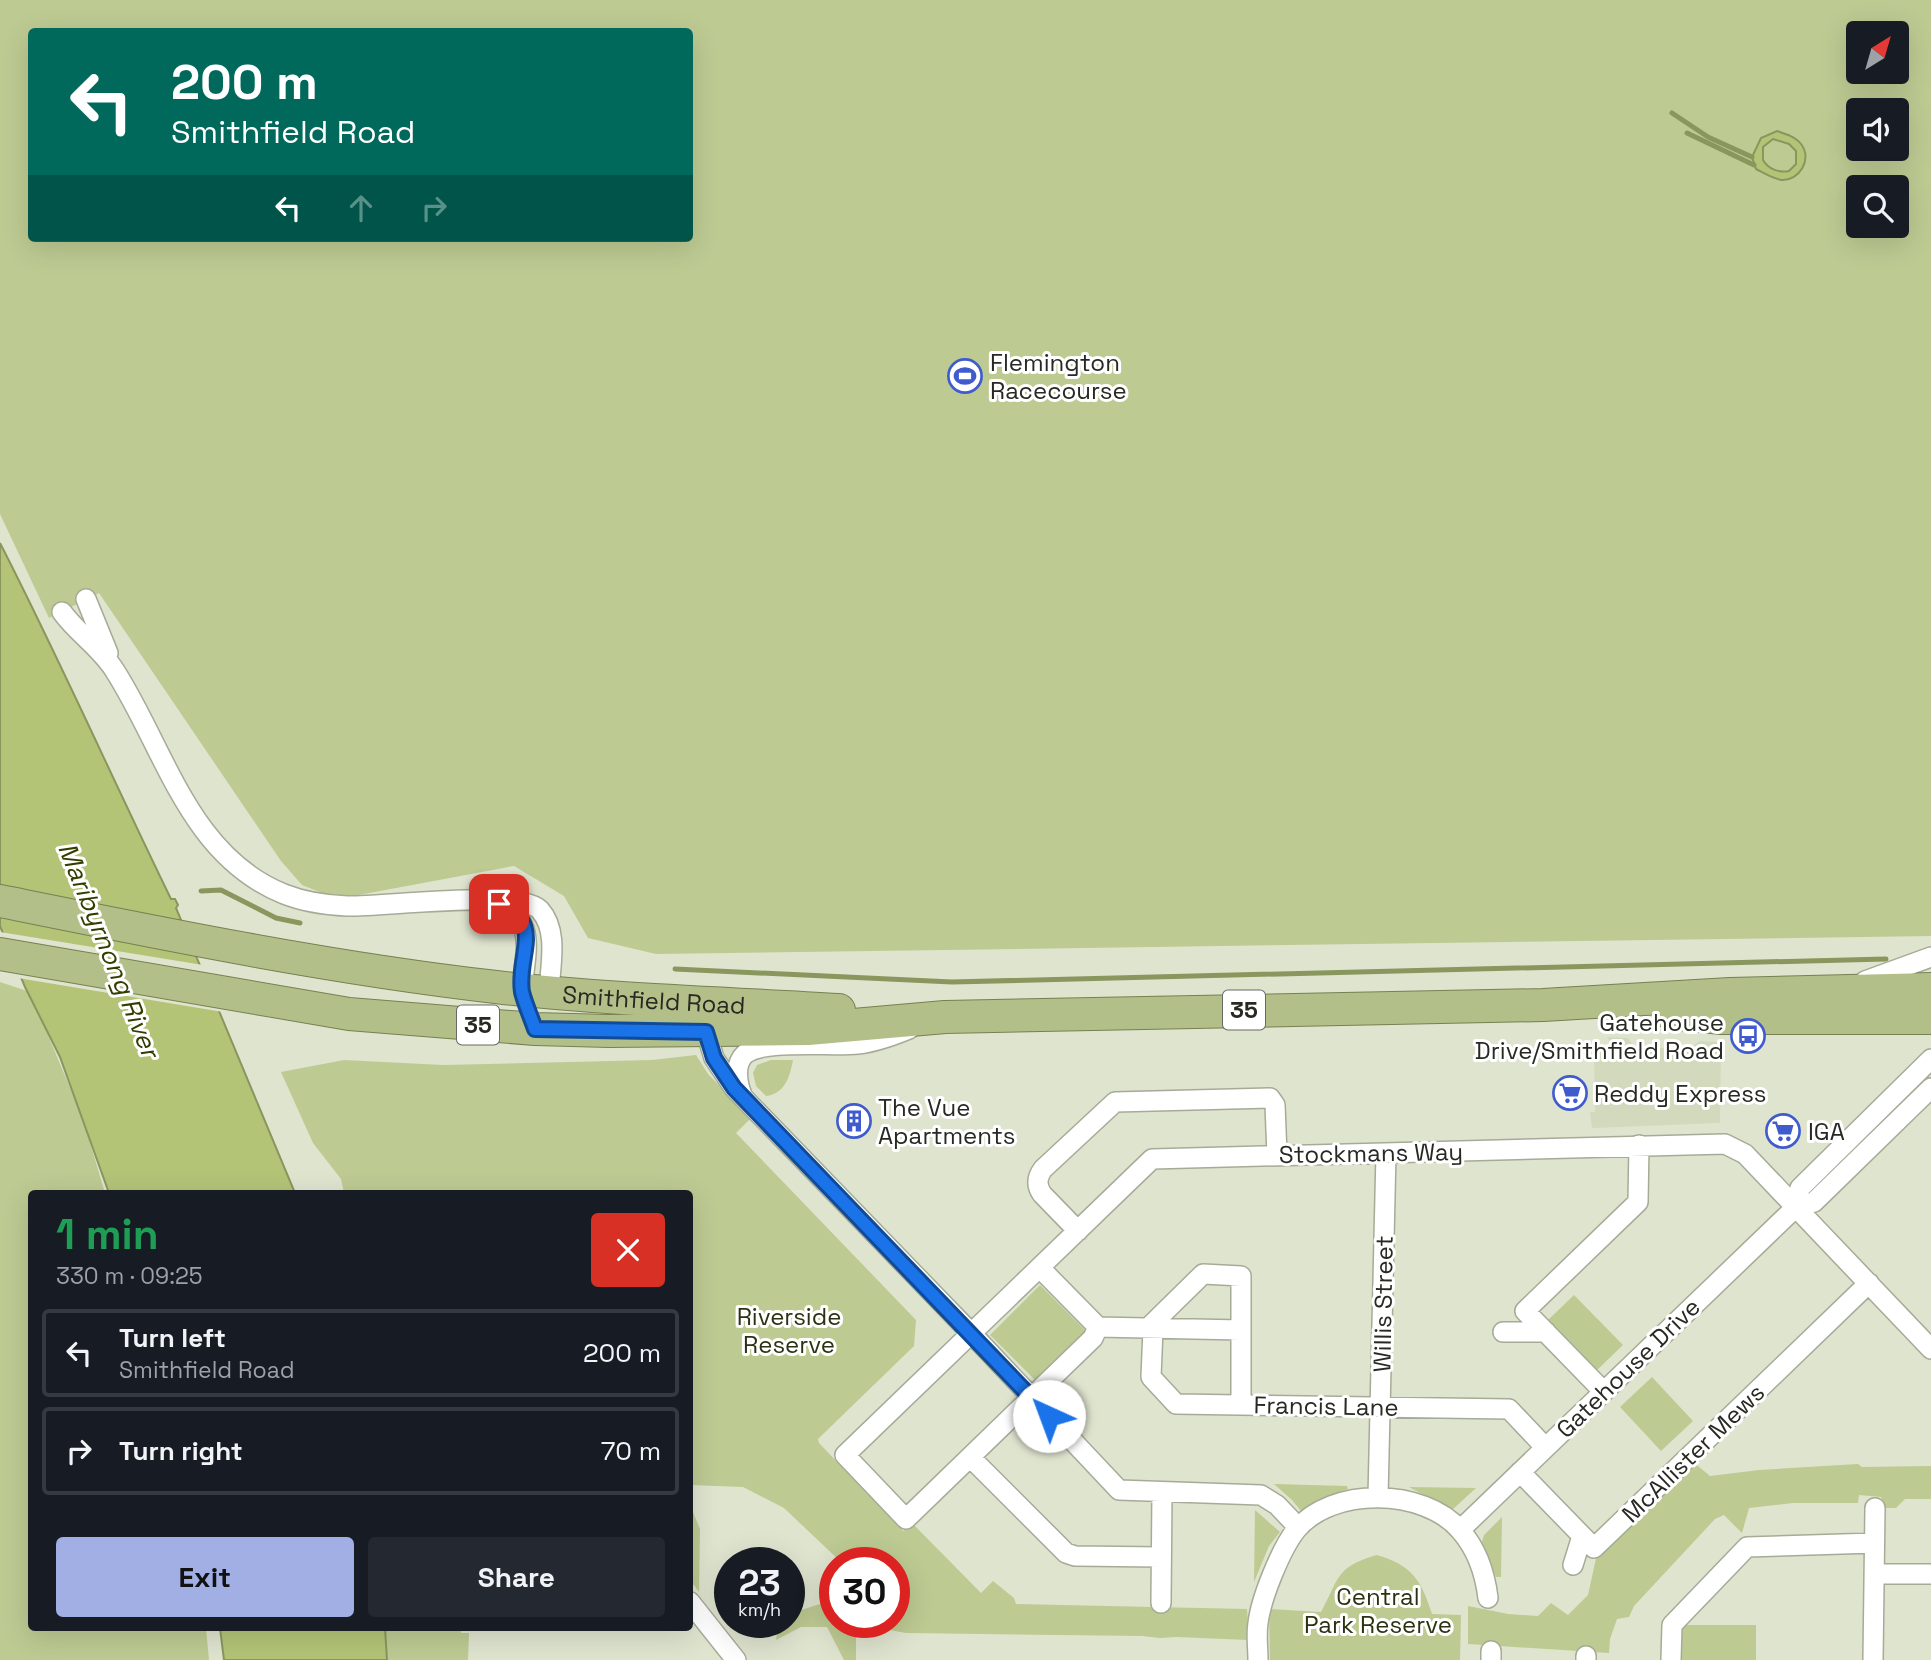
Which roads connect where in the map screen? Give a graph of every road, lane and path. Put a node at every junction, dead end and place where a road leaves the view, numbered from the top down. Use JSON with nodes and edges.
{"nodes":[{"id":1,"x":86,"y":599,"type":"dead end"},
{"id":2,"x":62,"y":612,"type":"dead end"},
{"id":3,"x":117,"y":674,"type":"junction"},
{"id":4,"x":0,"y":901,"type":"edge"},
{"id":5,"x":470,"y":901,"type":"junction"},
{"id":6,"x":0,"y":954,"type":"edge"},
{"id":7,"x":1931,"y":957,"type":"edge"},
{"id":8,"x":535,"y":991,"type":"junction"},
{"id":9,"x":1834,"y":991,"type":"junction"},
{"id":10,"x":1928,"y":999,"type":"edge"},
{"id":11,"x":1542,"y":1005,"type":"junction"},
{"id":12,"x":706,"y":1017,"type":"junction"},
{"id":13,"x":941,"y":1017,"type":"junction"},
{"id":14,"x":535,"y":1029,"type":"junction"},
{"id":15,"x":1931,"y":1059,"type":"edge"},
{"id":16,"x":1931,"y":1088,"type":"edge"},
{"id":17,"x":742,"y":1096,"type":"junction"},
{"id":18,"x":1864,"y":1140,"type":"junction"},
{"id":19,"x":1639,"y":1145,"type":"junction"},
{"id":20,"x":1386,"y":1153,"type":"junction"},
{"id":21,"x":1277,"y":1155,"type":"junction"},
{"id":22,"x":1796,"y":1207,"type":"junction"},
{"id":23,"x":1078,"y":1231,"type":"junction"},
{"id":24,"x":1040,"y":1268,"type":"junction"},
{"id":25,"x":1869,"y":1283,"type":"junction"},
{"id":26,"x":1098,"y":1327,"type":"junction"},
{"id":27,"x":1150,"y":1329,"type":"junction"},
{"id":28,"x":1241,"y":1330,"type":"junction"},
{"id":29,"x":1503,"y":1332,"type":"dead end"},
{"id":30,"x":1546,"y":1332,"type":"junction"},
{"id":31,"x":972,"y":1334,"type":"junction"},
{"id":32,"x":1931,"y":1349,"type":"edge"},
{"id":33,"x":1603,"y":1391,"type":"junction"},
{"id":34,"x":1032,"y":1397,"type":"junction"},
{"id":35,"x":1241,"y":1405,"type":"junction"},
{"id":36,"x":1381,"y":1408,"type":"junction"},
{"id":37,"x":1545,"y":1447,"type":"junction"},
{"id":38,"x":970,"y":1457,"type":"junction"},
{"id":39,"x":1520,"y":1472,"type":"junction"},
{"id":40,"x":1162,"y":1492,"type":"junction"},
{"id":41,"x":1378,"y":1497,"type":"junction"},
{"id":42,"x":1875,"y":1508,"type":"dead end"},
{"id":43,"x":1298,"y":1527,"type":"junction"},
{"id":44,"x":1460,"y":1530,"type":"junction"},
{"id":45,"x":1582,"y":1536,"type":"junction"},
{"id":46,"x":1874,"y":1543,"type":"junction"},
{"id":47,"x":1161,"y":1557,"type":"junction"},
{"id":48,"x":1573,"y":1565,"type":"dead end"},
{"id":49,"x":1874,"y":1574,"type":"junction"},
{"id":50,"x":1931,"y":1574,"type":"edge"},
{"id":51,"x":1488,"y":1598,"type":"dead end"},
{"id":52,"x":1161,"y":1603,"type":"dead end"},
{"id":53,"x":693,"y":1606,"type":"edge"},
{"id":54,"x":736,"y":1660,"type":"edge"},
{"id":55,"x":1258,"y":1660,"type":"edge"},
{"id":56,"x":1671,"y":1660,"type":"edge"},
{"id":57,"x":1873,"y":1660,"type":"edge"}],
"edges":[{"from":1,"to":3,"type":"street"},
{"from":2,"to":3,"type":"street"},
{"from":3,"to":5,"type":"street"},
{"from":4,"to":8,"type":"highway","name":"Smithfield Road","number":"35"},
{"from":5,"to":8,"type":"street"},
{"from":5,"to":8,"type":"street"},
{"from":6,"to":14,"type":"highway","name":"Smithfield Road","number":"35"},
{"from":7,"to":9,"type":"street"},
{"from":8,"to":12,"type":"highway","name":"Smithfield Road","number":"35"},
{"from":8,"to":14,"type":"highway"},
{"from":9,"to":10,"type":"highway","name":"Smithfield Road","number":"35"},
{"from":9,"to":11,"type":"highway","name":"Smithfield Road","number":"35"},
{"from":10,"to":11,"type":"highway","name":"Smithfield Road","number":"35"},
{"from":11,"to":13,"type":"highway","name":"Smithfield Road","number":"35"},
{"from":12,"to":13,"type":"highway","name":"Smithfield Road","number":"35"},
{"from":12,"to":14,"type":"highway","name":"Smithfield Road","number":"35"},
{"from":12,"to":17,"type":"street"},
{"from":13,"to":17,"type":"street"},
{"from":15,"to":18,"type":"street","name":"Gatehouse Drive"},
{"from":16,"to":18,"type":"street","name":"Gatehouse Drive"},
{"from":17,"to":31,"type":"street"},
{"from":18,"to":22,"type":"street","name":"Gatehouse Drive"},
{"from":19,"to":20,"type":"street","name":"Stockmans Way"},
{"from":19,"to":22,"type":"street","name":"Stockmans Way"},
{"from":19,"to":30,"type":"street"},
{"from":20,"to":21,"type":"street","name":"Stockmans Way"},
{"from":20,"to":36,"type":"street","name":"Willis Street"},
{"from":21,"to":23,"type":"street","name":"Stockmans Way"},
{"from":21,"to":23,"type":"street"},
{"from":22,"to":25,"type":"street","name":"Stockmans Way"},
{"from":22,"to":33,"type":"street","name":"Gatehouse Drive"},
{"from":23,"to":24,"type":"street","name":"Stockmans Way"},
{"from":24,"to":26,"type":"street"},
{"from":24,"to":31,"type":"street","name":"Stockmans Way"},
{"from":25,"to":32,"type":"street","name":"Stockmans Way"},
{"from":25,"to":45,"type":"street","name":"McAllister Mews"},
{"from":26,"to":27,"type":"street"},
{"from":26,"to":34,"type":"street"},
{"from":27,"to":28,"type":"street"},
{"from":27,"to":28,"type":"street"},
{"from":27,"to":35,"type":"street","name":"Francis Lane"},
{"from":28,"to":35,"type":"street"},
{"from":29,"to":30,"type":"street"},
{"from":30,"to":33,"type":"street"},
{"from":31,"to":34,"type":"street"},
{"from":31,"to":38,"type":"street","name":"Stockmans Way"},
{"from":33,"to":37,"type":"street","name":"Gatehouse Drive"},
{"from":34,"to":38,"type":"street"},
{"from":34,"to":40,"type":"street"},
{"from":35,"to":36,"type":"street","name":"Francis Lane"},
{"from":36,"to":37,"type":"street","name":"Francis Lane"},
{"from":36,"to":41,"type":"street","name":"Willis Street"},
{"from":37,"to":39,"type":"street","name":"Gatehouse Drive"},
{"from":38,"to":47,"type":"street"},
{"from":39,"to":44,"type":"street","name":"Gatehouse Drive"},
{"from":39,"to":45,"type":"street"},
{"from":40,"to":43,"type":"street"},
{"from":40,"to":47,"type":"street"},
{"from":41,"to":43,"type":"street"},
{"from":41,"to":44,"type":"street"},
{"from":42,"to":46,"type":"street"},
{"from":43,"to":55,"type":"street"},
{"from":44,"to":51,"type":"street"},
{"from":45,"to":48,"type":"street"},
{"from":46,"to":49,"type":"street"},
{"from":46,"to":56,"type":"street"},
{"from":47,"to":52,"type":"street"},
{"from":49,"to":50,"type":"street"},
{"from":49,"to":57,"type":"street"},
{"from":53,"to":54,"type":"street"}]}
